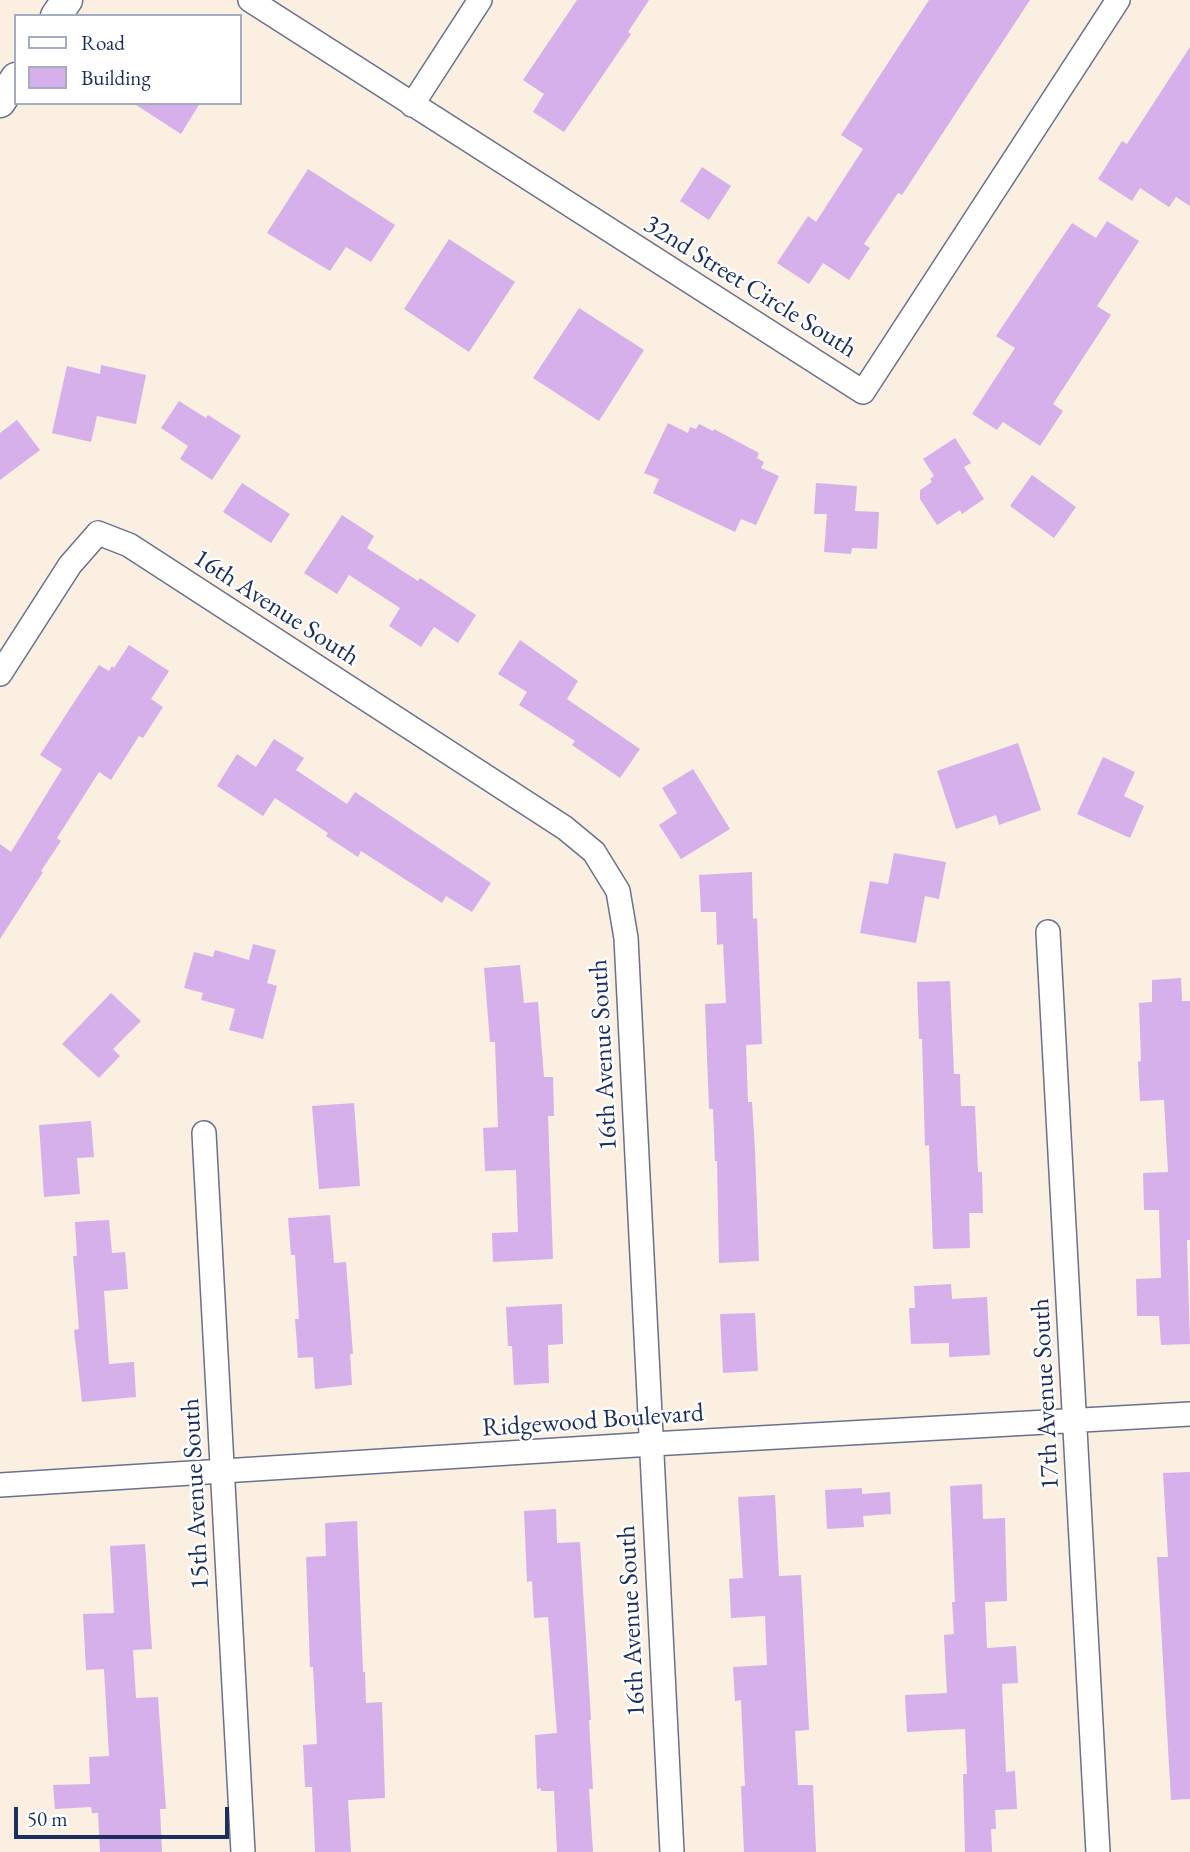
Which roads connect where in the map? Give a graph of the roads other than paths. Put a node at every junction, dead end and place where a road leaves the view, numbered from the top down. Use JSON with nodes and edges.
{"nodes":[{"id":1,"x":250,"y":0,"type":"edge"},
{"id":2,"x":480,"y":0,"type":"edge"},
{"id":3,"x":1118,"y":0,"type":"edge"},
{"id":4,"x":14,"y":81,"type":"edge"},
{"id":5,"x":0,"y":102,"type":"edge"},
{"id":6,"x":412,"y":105,"type":"junction"},
{"id":7,"x":0,"y":674,"type":"edge"},
{"id":8,"x":1048,"y":932,"type":"dead end"},
{"id":9,"x":204,"y":1133,"type":"dead end"},
{"id":10,"x":1190,"y":1415,"type":"edge"},
{"id":11,"x":1076,"y":1420,"type":"junction"},
{"id":12,"x":652,"y":1444,"type":"junction"},
{"id":13,"x":222,"y":1473,"type":"junction"},
{"id":14,"x":0,"y":1485,"type":"edge"},
{"id":15,"x":243,"y":1852,"type":"edge"},
{"id":16,"x":672,"y":1852,"type":"edge"},
{"id":17,"x":1098,"y":1852,"type":"edge"}],
"edges":[{"from":1,"to":6,"type":"street","name":"32nd Street Circle South"},
{"from":2,"to":6,"type":"street"},
{"from":3,"to":6,"type":"street","name":"32nd Street Circle South"},
{"from":4,"to":5,"type":"street"},
{"from":7,"to":12,"type":"street","name":"16th Avenue South"},
{"from":8,"to":11,"type":"street","name":"17th Avenue South"},
{"from":9,"to":13,"type":"street","name":"15th Avenue South"},
{"from":10,"to":11,"type":"street","name":"Ridgewood Boulevard"},
{"from":11,"to":12,"type":"street","name":"Ridgewood Boulevard"},
{"from":11,"to":17,"type":"street","name":"17th Avenue South"},
{"from":12,"to":13,"type":"street","name":"Ridgewood Boulevard"},
{"from":12,"to":16,"type":"street","name":"16th Avenue South"},
{"from":13,"to":14,"type":"street","name":"Ridgewood Boulevard"},
{"from":13,"to":15,"type":"street","name":"15th Avenue South"}]}
